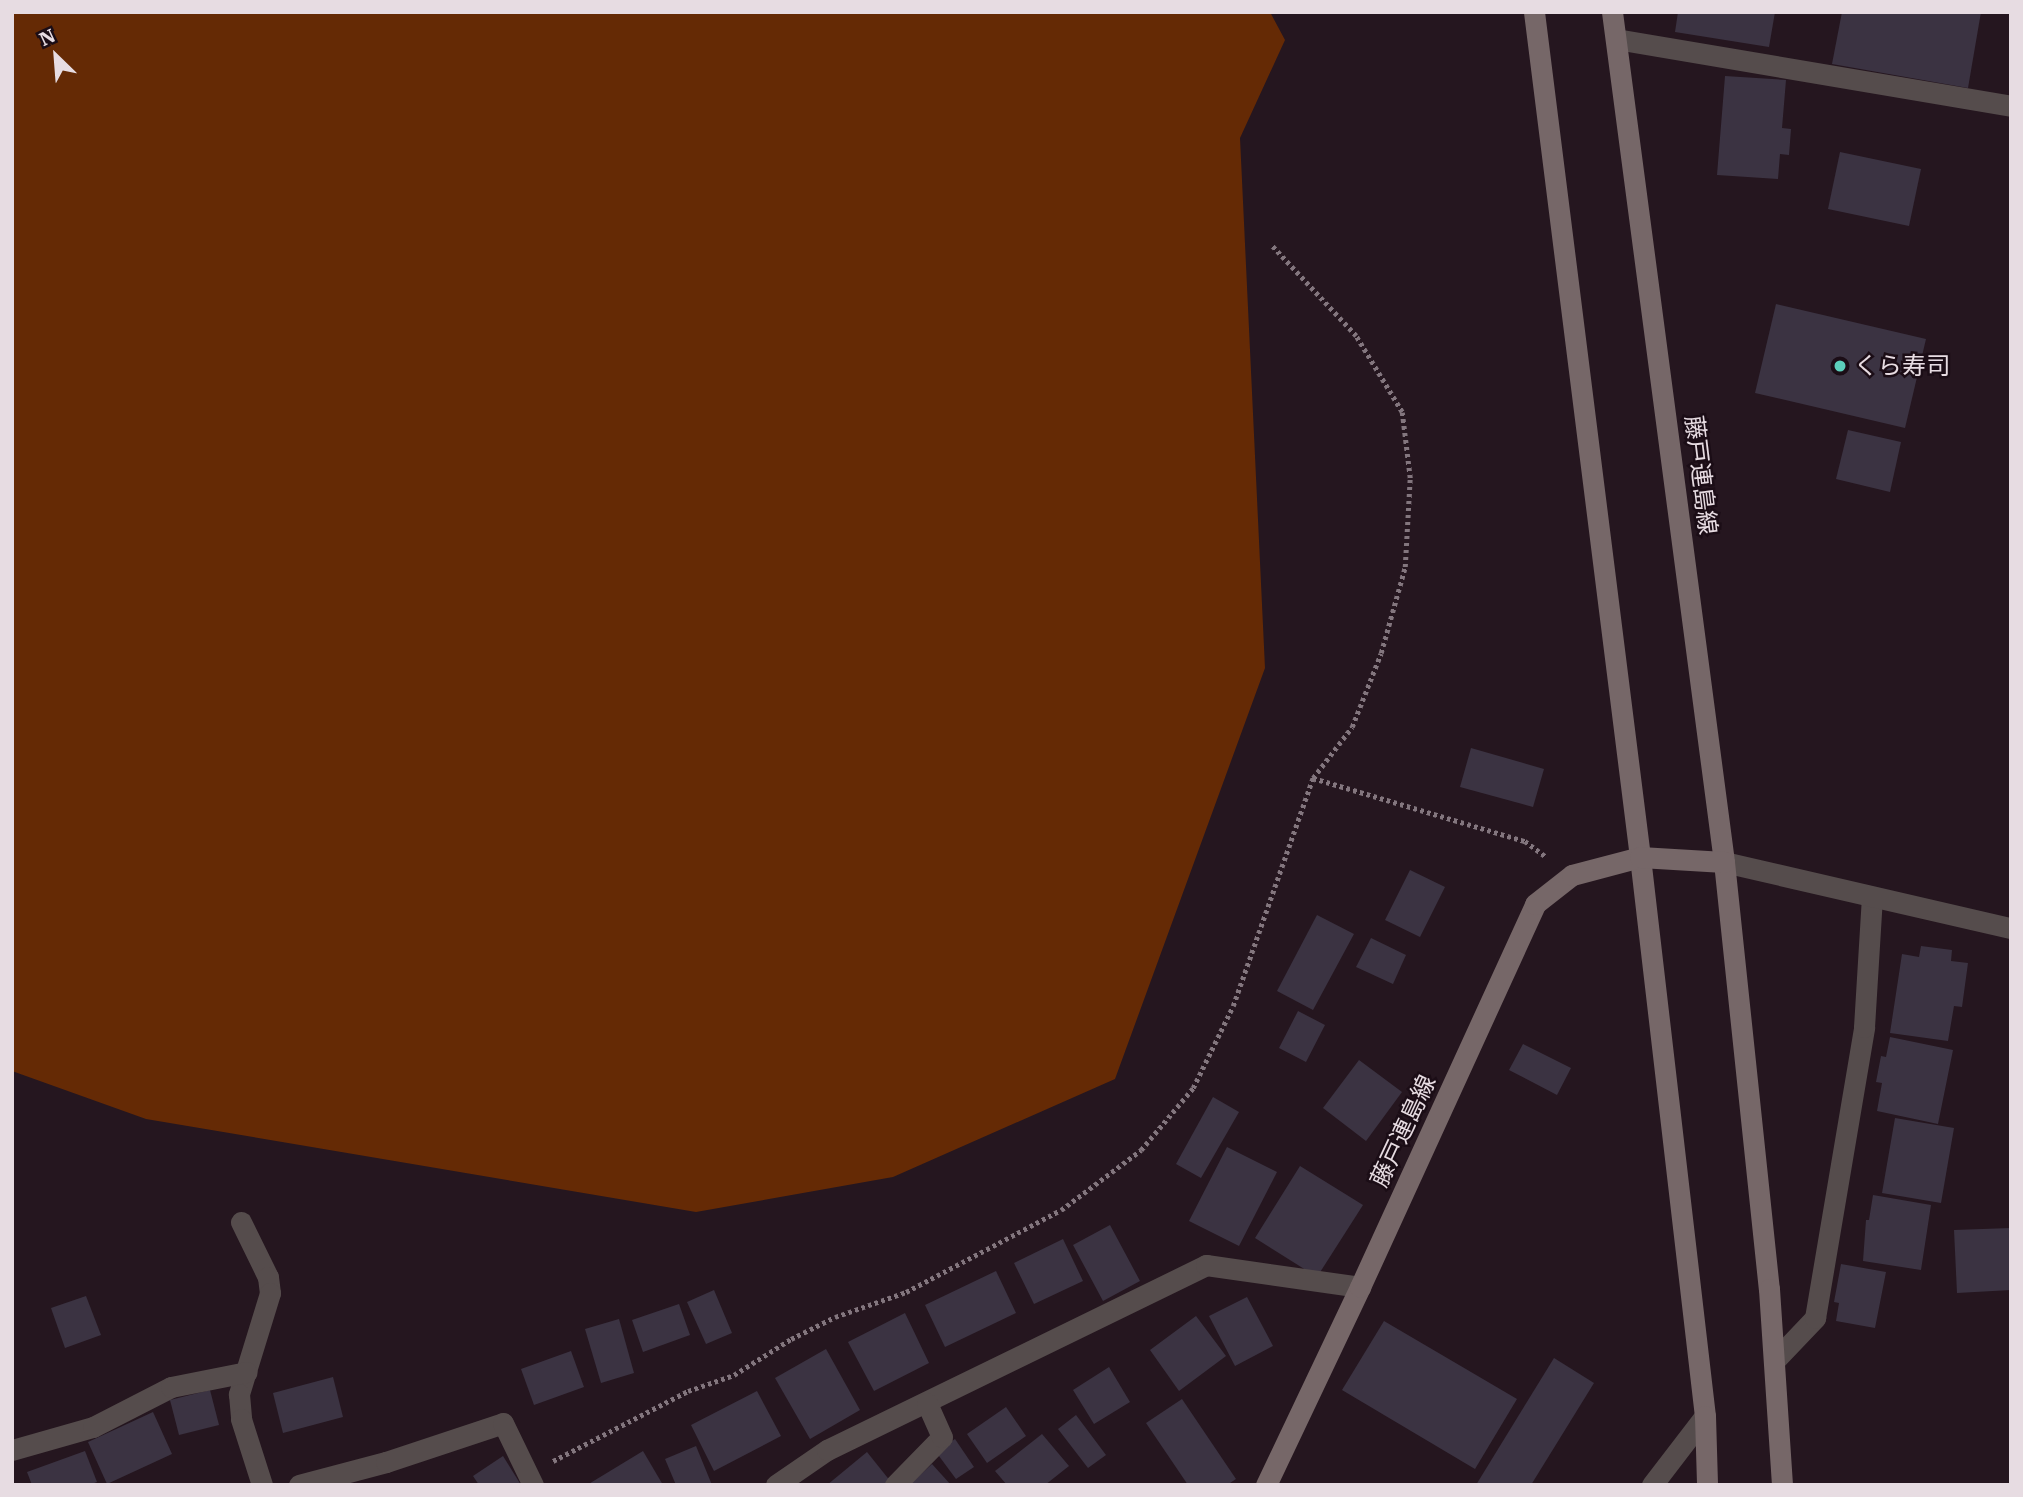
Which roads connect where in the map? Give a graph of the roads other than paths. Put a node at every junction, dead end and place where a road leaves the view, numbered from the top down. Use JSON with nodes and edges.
{"nodes":[{"id":1,"x":1534,"y":12,"type":"edge"},
{"id":2,"x":1612,"y":12,"type":"edge"},
{"id":3,"x":1616,"y":39,"type":"junction"},
{"id":4,"x":2011,"y":106,"type":"edge"},
{"id":5,"x":1640,"y":857,"type":"junction"},
{"id":6,"x":1724,"y":862,"type":"junction"},
{"id":7,"x":1872,"y":898,"type":"junction"},
{"id":8,"x":2011,"y":928,"type":"edge"},
{"id":9,"x":241,"y":1222,"type":"dead end"},
{"id":10,"x":1360,"y":1287,"type":"junction"},
{"id":11,"x":1776,"y":1359,"type":"junction"},
{"id":12,"x":247,"y":1372,"type":"junction"},
{"id":13,"x":927,"y":1403,"type":"junction"},
{"id":14,"x":1704,"y":1416,"type":"junction"},
{"id":15,"x":12,"y":1450,"type":"edge"},
{"id":16,"x":530,"y":1480,"type":"edge"},
{"id":17,"x":262,"y":1485,"type":"edge"},
{"id":18,"x":299,"y":1485,"type":"edge"},
{"id":19,"x":776,"y":1485,"type":"edge"},
{"id":20,"x":895,"y":1485,"type":"edge"},
{"id":21,"x":1266,"y":1485,"type":"edge"},
{"id":22,"x":1652,"y":1485,"type":"edge"},
{"id":23,"x":1707,"y":1485,"type":"edge"},
{"id":24,"x":1782,"y":1485,"type":"edge"}],
"edges":[{"from":1,"to":5,"type":"main road"},
{"from":2,"to":3,"type":"main road","name":"藤戸連島線"},
{"from":3,"to":4,"type":"street"},
{"from":3,"to":6,"type":"main road","name":"藤戸連島線"},
{"from":5,"to":6,"type":"main road","name":"藤戸連島線"},
{"from":5,"to":10,"type":"main road","name":"藤戸連島線"},
{"from":5,"to":14,"type":"main road"},
{"from":6,"to":7,"type":"street"},
{"from":6,"to":11,"type":"main road"},
{"from":7,"to":8,"type":"street"},
{"from":7,"to":11,"type":"street"},
{"from":9,"to":12,"type":"street"},
{"from":10,"to":13,"type":"street"},
{"from":10,"to":21,"type":"main road","name":"藤戸連島線"},
{"from":11,"to":24,"type":"main road"},
{"from":12,"to":15,"type":"street"},
{"from":12,"to":17,"type":"street"},
{"from":13,"to":19,"type":"street"},
{"from":13,"to":20,"type":"street"},
{"from":14,"to":22,"type":"street"},
{"from":14,"to":23,"type":"main road"},
{"from":16,"to":18,"type":"street"}]}
